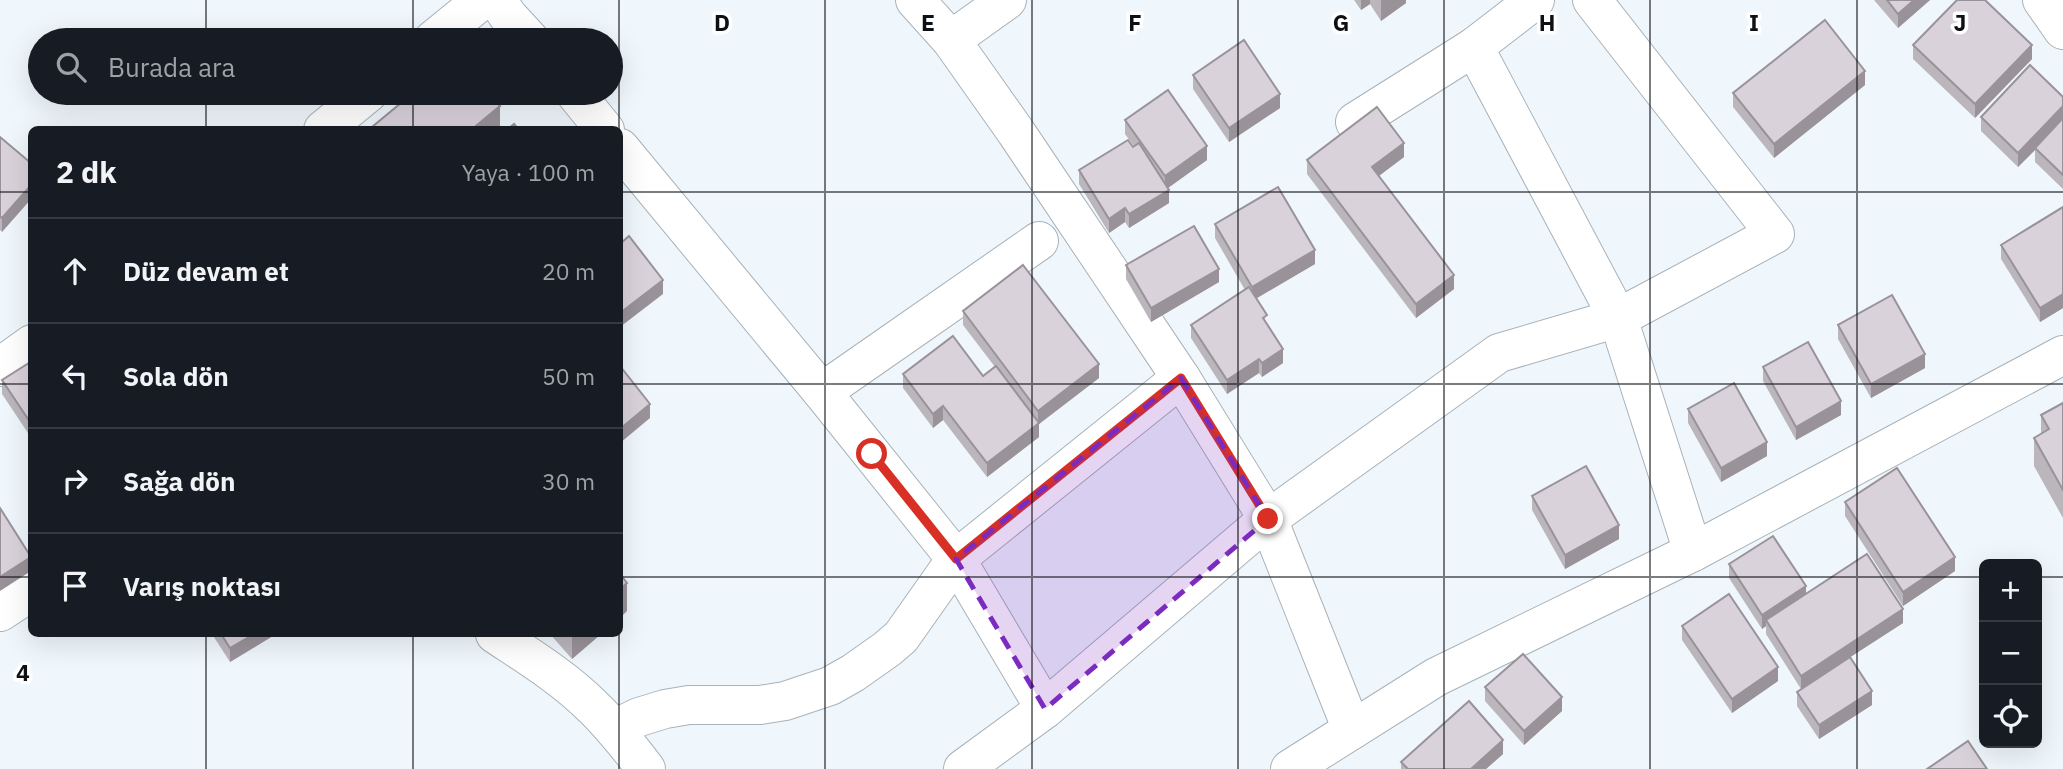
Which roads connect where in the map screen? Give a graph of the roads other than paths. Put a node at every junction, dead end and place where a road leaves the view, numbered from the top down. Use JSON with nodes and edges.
{"nodes":[{"id":1,"x":482,"y":0,"type":"edge"},
{"id":2,"x":497,"y":0,"type":"edge"},
{"id":3,"x":915,"y":0,"type":"edge"},
{"id":4,"x":1007,"y":0,"type":"edge"},
{"id":5,"x":1535,"y":0,"type":"edge"},
{"id":6,"x":1592,"y":0,"type":"edge"},
{"id":7,"x":2042,"y":0,"type":"edge"},
{"id":8,"x":448,"y":28,"type":"edge"},
{"id":9,"x":519,"y":28,"type":"edge"},
{"id":10,"x":2063,"y":30,"type":"edge"},
{"id":11,"x":951,"y":40,"type":"junction"},
{"id":12,"x":1474,"y":47,"type":"junction"},
{"id":13,"x":353,"y":105,"type":"edge"},
{"id":14,"x":585,"y":105,"type":"edge"},
{"id":15,"x":1355,"y":122,"type":"edge"},
{"id":16,"x":328,"y":126,"type":"edge"},
{"id":17,"x":602,"y":126,"type":"edge"},
{"id":18,"x":623,"y":152,"type":"edge"},
{"id":19,"x":1039,"y":241,"type":"dead end"},
{"id":20,"x":1618,"y":318,"type":"junction"},
{"id":21,"x":28,"y":347,"type":"edge"},
{"id":22,"x":2063,"y":355,"type":"edge"},
{"id":23,"x":0,"y":367,"type":"edge"},
{"id":24,"x":1181,"y":378,"type":"junction"},
{"id":25,"x":822,"y":392,"type":"junction"},
{"id":26,"x":1268,"y":519,"type":"junction"},
{"id":27,"x":1693,"y":552,"type":"junction"},
{"id":28,"x":956,"y":559,"type":"junction"},
{"id":29,"x":28,"y":594,"type":"edge"},
{"id":30,"x":0,"y":612,"type":"edge"},
{"id":31,"x":499,"y":637,"type":"edge"},
{"id":32,"x":1045,"y":709,"type":"junction"},
{"id":33,"x":614,"y":729,"type":"junction"},
{"id":34,"x":1352,"y":730,"type":"junction"},
{"id":35,"x":646,"y":769,"type":"edge"},
{"id":36,"x":963,"y":769,"type":"edge"},
{"id":37,"x":1291,"y":769,"type":"edge"}],
"edges":[{"from":1,"to":8,"type":"street"},
{"from":2,"to":9,"type":"street"},
{"from":3,"to":11,"type":"street"},
{"from":4,"to":11,"type":"street"},
{"from":5,"to":12,"type":"street"},
{"from":6,"to":20,"type":"street"},
{"from":7,"to":10,"type":"street"},
{"from":11,"to":24,"type":"street"},
{"from":12,"to":15,"type":"street"},
{"from":12,"to":20,"type":"street"},
{"from":13,"to":16,"type":"street"},
{"from":14,"to":17,"type":"street"},
{"from":18,"to":25,"type":"street"},
{"from":19,"to":25,"type":"street"},
{"from":20,"to":26,"type":"street"},
{"from":20,"to":27,"type":"street"},
{"from":21,"to":23,"type":"street"},
{"from":22,"to":27,"type":"street"},
{"from":24,"to":26,"type":"street"},
{"from":24,"to":28,"type":"street"},
{"from":25,"to":28,"type":"street"},
{"from":26,"to":32,"type":"street"},
{"from":26,"to":34,"type":"street"},
{"from":27,"to":34,"type":"street"},
{"from":28,"to":32,"type":"street"},
{"from":28,"to":33,"type":"street"},
{"from":29,"to":30,"type":"street"},
{"from":31,"to":33,"type":"street"},
{"from":32,"to":36,"type":"street"},
{"from":33,"to":35,"type":"street"},
{"from":34,"to":37,"type":"street"}]}
